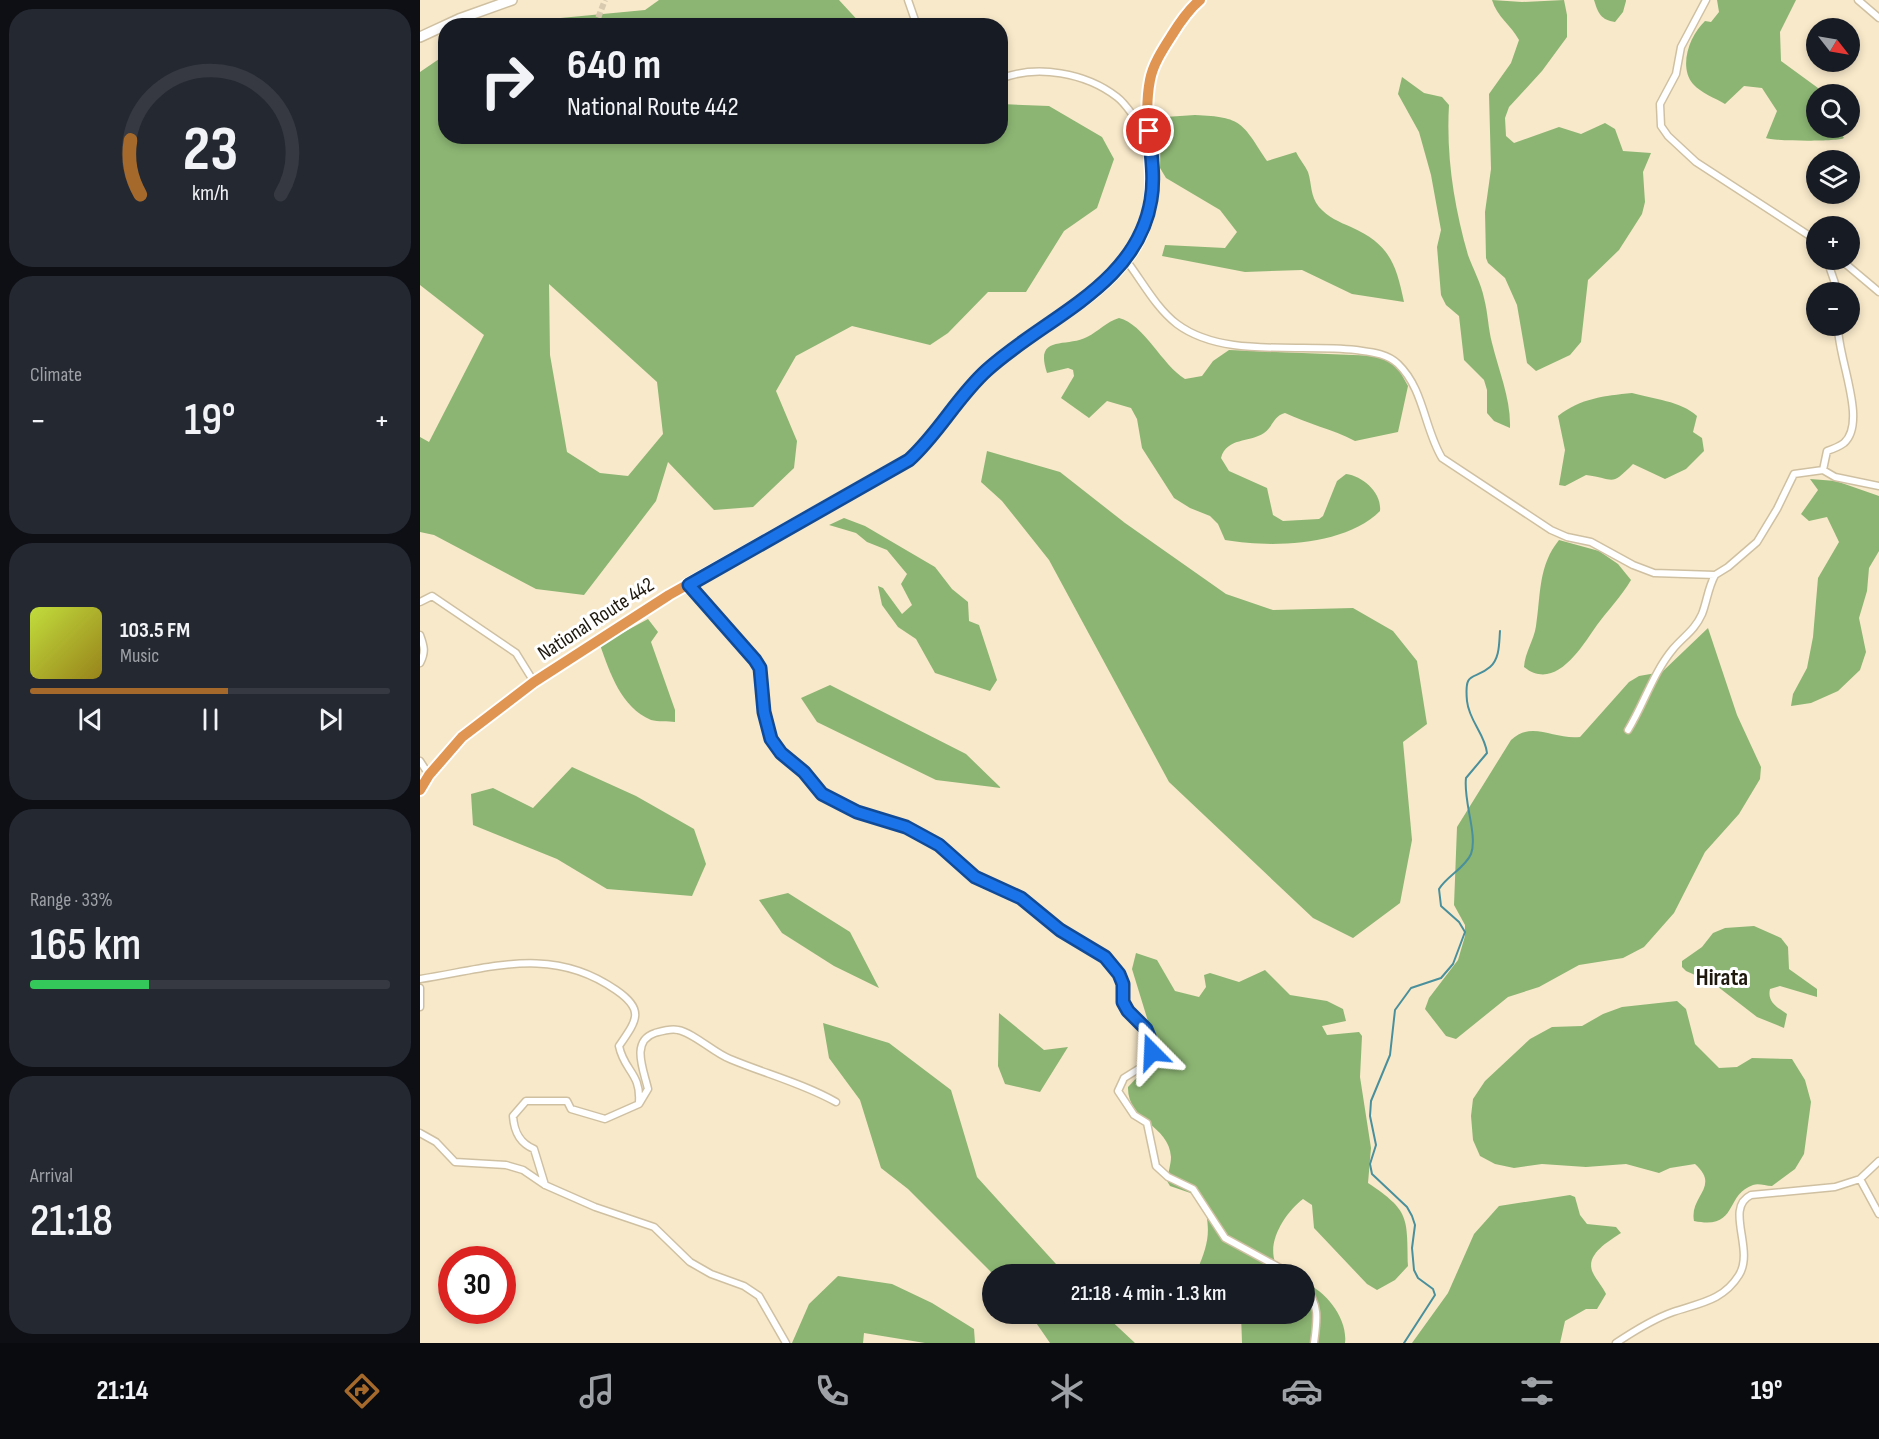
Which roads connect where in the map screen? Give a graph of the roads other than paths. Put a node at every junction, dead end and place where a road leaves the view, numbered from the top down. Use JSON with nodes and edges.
{"nodes":[{"id":1,"x":513,"y":0,"type":"edge"},
{"id":2,"x":908,"y":0,"type":"edge"},
{"id":3,"x":1200,"y":0,"type":"edge"},
{"id":4,"x":1706,"y":0,"type":"edge"},
{"id":5,"x":1858,"y":0,"type":"edge"},
{"id":6,"x":462,"y":18,"type":"edge"},
{"id":7,"x":914,"y":18,"type":"edge"},
{"id":8,"x":1879,"y":18,"type":"edge"},
{"id":9,"x":438,"y":29,"type":"edge"},
{"id":10,"x":420,"y":37,"type":"edge"},
{"id":11,"x":1008,"y":76,"type":"edge"},
{"id":12,"x":1149,"y":131,"type":"junction"},
{"id":13,"x":1806,"y":234,"type":"edge"},
{"id":14,"x":1126,"y":260,"type":"junction"},
{"id":15,"x":1853,"y":270,"type":"edge"},
{"id":16,"x":1879,"y":292,"type":"edge"},
{"id":17,"x":1837,"y":336,"type":"edge"},
{"id":18,"x":1823,"y":470,"type":"junction"},
{"id":19,"x":1879,"y":486,"type":"edge"},
{"id":20,"x":1715,"y":575,"type":"junction"},
{"id":21,"x":689,"y":585,"type":"junction"},
{"id":22,"x":420,"y":602,"type":"edge"},
{"id":23,"x":420,"y":635,"type":"edge"},
{"id":24,"x":420,"y":663,"type":"edge"},
{"id":25,"x":534,"y":682,"type":"junction"},
{"id":26,"x":1628,"y":730,"type":"dead end"},
{"id":27,"x":420,"y":761,"type":"edge"},
{"id":28,"x":429,"y":775,"type":"junction"},
{"id":29,"x":420,"y":789,"type":"edge"},
{"id":30,"x":420,"y":979,"type":"edge"},
{"id":31,"x":420,"y":988,"type":"edge"},
{"id":32,"x":420,"y":1007,"type":"edge"},
{"id":33,"x":836,"y":1102,"type":"dead end"},
{"id":34,"x":639,"y":1104,"type":"junction"},
{"id":35,"x":420,"y":1133,"type":"edge"},
{"id":36,"x":1879,"y":1161,"type":"edge"},
{"id":37,"x":1860,"y":1179,"type":"junction"},
{"id":38,"x":545,"y":1185,"type":"junction"},
{"id":39,"x":1879,"y":1214,"type":"edge"},
{"id":40,"x":1273,"y":1264,"type":"edge"},
{"id":41,"x":1315,"y":1302,"type":"edge"},
{"id":42,"x":786,"y":1343,"type":"edge"},
{"id":43,"x":1314,"y":1343,"type":"edge"},
{"id":44,"x":1616,"y":1343,"type":"edge"}],
"edges":[{"from":1,"to":6,"type":"main road"},
{"from":2,"to":7,"type":"street"},
{"from":3,"to":12,"type":"highway","name":"National Route 442"},
{"from":4,"to":13,"type":"street"},
{"from":5,"to":8,"type":"street"},
{"from":9,"to":10,"type":"main road"},
{"from":11,"to":12,"type":"street"},
{"from":12,"to":14,"type":"highway","name":"National Route 442"},
{"from":14,"to":20,"type":"street"},
{"from":14,"to":21,"type":"highway","name":"National Route 442"},
{"from":15,"to":16,"type":"street"},
{"from":17,"to":18,"type":"street"},
{"from":18,"to":19,"type":"street"},
{"from":18,"to":20,"type":"street"},
{"from":20,"to":26,"type":"street"},
{"from":21,"to":25,"type":"highway","name":"National Route 442"},
{"from":21,"to":40,"type":"street"},
{"from":22,"to":25,"type":"street"},
{"from":23,"to":24,"type":"street"},
{"from":25,"to":28,"type":"highway","name":"National Route 442"},
{"from":27,"to":28,"type":"street"},
{"from":28,"to":29,"type":"highway","name":"National Route 442"},
{"from":30,"to":34,"type":"street"},
{"from":31,"to":32,"type":"street"},
{"from":33,"to":34,"type":"street"},
{"from":34,"to":38,"type":"street"},
{"from":35,"to":38,"type":"street"},
{"from":36,"to":37,"type":"street"},
{"from":37,"to":39,"type":"street"},
{"from":37,"to":44,"type":"street"},
{"from":38,"to":42,"type":"street"},
{"from":41,"to":43,"type":"street"}]}
